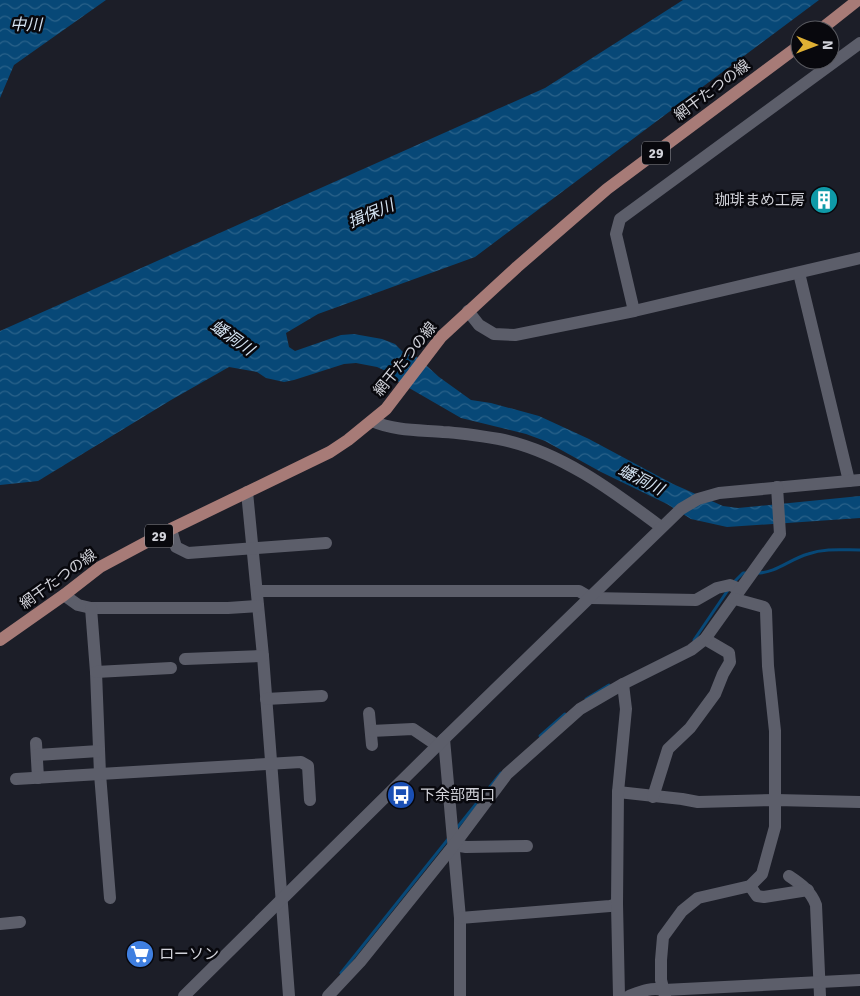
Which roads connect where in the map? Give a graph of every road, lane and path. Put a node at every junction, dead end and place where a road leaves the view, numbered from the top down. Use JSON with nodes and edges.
{"nodes":[{"id":1,"x":858,"y":0,"type":"edge"},
{"id":2,"x":833,"y":20,"type":"edge"},
{"id":3,"x":860,"y":42,"type":"edge"},
{"id":4,"x":790,"y":52,"type":"edge"},
{"id":5,"x":860,"y":258,"type":"edge"},
{"id":6,"x":799,"y":273,"type":"junction"},
{"id":7,"x":468,"y":311,"type":"junction"},
{"id":8,"x":634,"y":311,"type":"junction"},
{"id":9,"x":372,"y":421,"type":"junction"},
{"id":10,"x":855,"y":480,"type":"edge"},
{"id":11,"x":777,"y":487,"type":"junction"},
{"id":12,"x":247,"y":492,"type":"junction"},
{"id":13,"x":662,"y":527,"type":"junction"},
{"id":14,"x":171,"y":529,"type":"junction"},
{"id":15,"x":326,"y":543,"type":"dead end"},
{"id":16,"x":252,"y":548,"type":"junction"},
{"id":17,"x":257,"y":591,"type":"junction"},
{"id":18,"x":737,"y":594,"type":"junction"},
{"id":19,"x":64,"y":595,"type":"junction"},
{"id":20,"x":591,"y":598,"type":"junction"},
{"id":21,"x":258,"y":606,"type":"junction"},
{"id":22,"x":91,"y":608,"type":"junction"},
{"id":23,"x":705,"y":639,"type":"junction"},
{"id":24,"x":0,"y":640,"type":"edge"},
{"id":25,"x":263,"y":656,"type":"junction"},
{"id":26,"x":185,"y":659,"type":"dead end"},
{"id":27,"x":171,"y":668,"type":"dead end"},
{"id":28,"x":96,"y":672,"type":"junction"},
{"id":29,"x":624,"y":684,"type":"junction"},
{"id":30,"x":322,"y":696,"type":"dead end"},
{"id":31,"x":266,"y":699,"type":"junction"},
{"id":32,"x":369,"y":713,"type":"dead end"},
{"id":33,"x":371,"y":731,"type":"junction"},
{"id":34,"x":441,"y":743,"type":"junction"},
{"id":35,"x":372,"y":745,"type":"dead end"},
{"id":36,"x":99,"y":751,"type":"junction"},
{"id":37,"x":272,"y":763,"type":"junction"},
{"id":38,"x":100,"y":774,"type":"junction"},
{"id":39,"x":38,"y":778,"type":"junction"},
{"id":40,"x":16,"y":779,"type":"dead end"},
{"id":41,"x":618,"y":792,"type":"junction"},
{"id":42,"x":653,"y":796,"type":"junction"},
{"id":43,"x":310,"y":800,"type":"dead end"},
{"id":44,"x":776,"y":800,"type":"junction"},
{"id":45,"x":860,"y":802,"type":"edge"},
{"id":46,"x":454,"y":842,"type":"junction"},
{"id":47,"x":527,"y":846,"type":"dead end"},
{"id":48,"x":789,"y":876,"type":"dead end"},
{"id":49,"x":750,"y":886,"type":"junction"},
{"id":50,"x":808,"y":890,"type":"junction"},
{"id":51,"x":110,"y":898,"type":"dead end"},
{"id":52,"x":281,"y":900,"type":"junction"},
{"id":53,"x":617,"y":904,"type":"junction"},
{"id":54,"x":460,"y":918,"type":"junction"},
{"id":55,"x":20,"y":922,"type":"dead end"},
{"id":56,"x":0,"y":924,"type":"edge"},
{"id":57,"x":860,"y":980,"type":"edge"},
{"id":58,"x":820,"y":982,"type":"junction"},
{"id":59,"x":665,"y":993,"type":"edge"},
{"id":60,"x":184,"y":996,"type":"edge"},
{"id":61,"x":289,"y":996,"type":"edge"},
{"id":62,"x":328,"y":996,"type":"edge"},
{"id":63,"x":460,"y":996,"type":"edge"},
{"id":64,"x":620,"y":996,"type":"edge"},
{"id":65,"x":629,"y":996,"type":"edge"},
{"id":66,"x":820,"y":996,"type":"edge"}],
"edges":[{"from":1,"to":2,"type":"main road"},
{"from":3,"to":8,"type":"street"},
{"from":4,"to":7,"type":"main road","name":"網干たつの線","number":"29"},
{"from":5,"to":6,"type":"street"},
{"from":6,"to":8,"type":"street"},
{"from":6,"to":10,"type":"street"},
{"from":7,"to":8,"type":"street"},
{"from":7,"to":9,"type":"main road","name":"網干たつの線","number":"29"},
{"from":9,"to":12,"type":"main road","name":"網干たつの線","number":"29"},
{"from":9,"to":13,"type":"street"},
{"from":10,"to":11,"type":"street"},
{"from":11,"to":13,"type":"street"},
{"from":11,"to":18,"type":"street"},
{"from":12,"to":14,"type":"main road","name":"網干たつの線","number":"29"},
{"from":12,"to":16,"type":"street"},
{"from":13,"to":20,"type":"street"},
{"from":14,"to":16,"type":"street"},
{"from":14,"to":19,"type":"main road","name":"網干たつの線","number":"29"},
{"from":15,"to":16,"type":"street"},
{"from":16,"to":17,"type":"street"},
{"from":17,"to":20,"type":"street"},
{"from":17,"to":21,"type":"street"},
{"from":18,"to":20,"type":"street"},
{"from":18,"to":23,"type":"street"},
{"from":18,"to":44,"type":"street"},
{"from":19,"to":22,"type":"street"},
{"from":19,"to":24,"type":"main road","name":"網干たつの線","number":"29"},
{"from":20,"to":34,"type":"street"},
{"from":21,"to":22,"type":"street"},
{"from":21,"to":25,"type":"street"},
{"from":22,"to":28,"type":"street"},
{"from":23,"to":29,"type":"street"},
{"from":23,"to":42,"type":"street"},
{"from":25,"to":26,"type":"street"},
{"from":25,"to":31,"type":"street"},
{"from":27,"to":28,"type":"street"},
{"from":28,"to":36,"type":"street"},
{"from":29,"to":41,"type":"street"},
{"from":29,"to":46,"type":"street"},
{"from":30,"to":31,"type":"street"},
{"from":31,"to":37,"type":"street"},
{"from":32,"to":33,"type":"street"},
{"from":33,"to":34,"type":"street"},
{"from":33,"to":35,"type":"street"},
{"from":34,"to":46,"type":"street"},
{"from":34,"to":52,"type":"street"},
{"from":36,"to":38,"type":"street"},
{"from":36,"to":39,"type":"street"},
{"from":37,"to":38,"type":"street"},
{"from":37,"to":43,"type":"street"},
{"from":37,"to":52,"type":"street"},
{"from":38,"to":39,"type":"street"},
{"from":38,"to":51,"type":"street"},
{"from":39,"to":40,"type":"street"},
{"from":41,"to":42,"type":"street"},
{"from":41,"to":53,"type":"street"},
{"from":42,"to":44,"type":"street"},
{"from":44,"to":45,"type":"street"},
{"from":44,"to":49,"type":"street"},
{"from":46,"to":47,"type":"street"},
{"from":46,"to":54,"type":"street"},
{"from":46,"to":62,"type":"street"},
{"from":48,"to":50,"type":"street"},
{"from":49,"to":50,"type":"street"},
{"from":49,"to":59,"type":"street"},
{"from":50,"to":58,"type":"street"},
{"from":52,"to":60,"type":"street"},
{"from":52,"to":61,"type":"street"},
{"from":53,"to":54,"type":"street"},
{"from":53,"to":64,"type":"street"},
{"from":54,"to":63,"type":"street"},
{"from":55,"to":56,"type":"street"},
{"from":57,"to":58,"type":"street"},
{"from":58,"to":59,"type":"street"},
{"from":58,"to":66,"type":"street"},
{"from":59,"to":65,"type":"street"}]}
